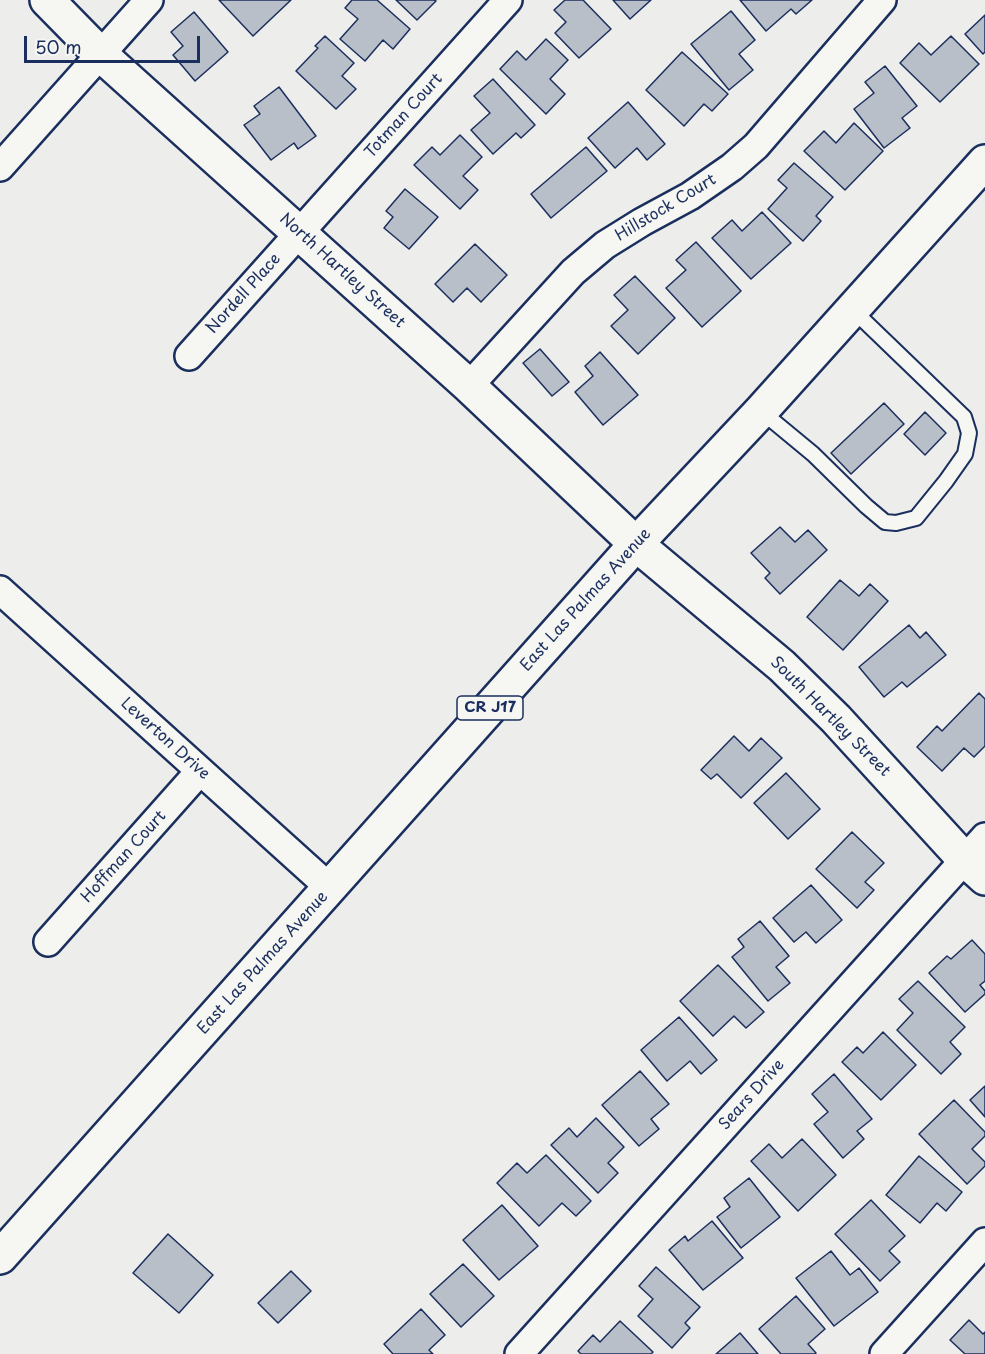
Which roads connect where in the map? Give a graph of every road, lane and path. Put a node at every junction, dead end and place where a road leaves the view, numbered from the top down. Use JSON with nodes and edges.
{"nodes":[{"id":1,"x":46,"y":0,"type":"edge"},
{"id":2,"x":149,"y":0,"type":"edge"},
{"id":3,"x":508,"y":0,"type":"edge"},
{"id":4,"x":882,"y":0,"type":"edge"},
{"id":5,"x":100,"y":54,"type":"junction"},
{"id":6,"x":985,"y":162,"type":"edge"},
{"id":7,"x":0,"y":166,"type":"edge"},
{"id":8,"x":300,"y":232,"type":"junction"},
{"id":9,"x":852,"y":310,"type":"junction"},
{"id":10,"x":189,"y":356,"type":"dead end"},
{"id":11,"x":469,"y":386,"type":"junction"},
{"id":12,"x":760,"y":411,"type":"junction"},
{"id":13,"x":636,"y":544,"type":"junction"},
{"id":14,"x":0,"y":590,"type":"edge"},
{"id":15,"x":200,"y":771,"type":"junction"},
{"id":16,"x":978,"y":858,"type":"edge"},
{"id":17,"x":330,"y":888,"type":"junction"},
{"id":18,"x":48,"y":942,"type":"dead end"},
{"id":19,"x":985,"y":1242,"type":"edge"},
{"id":20,"x":0,"y":1257,"type":"edge"},
{"id":21,"x":519,"y":1354,"type":"edge"},
{"id":22,"x":884,"y":1354,"type":"edge"}],
"edges":[{"from":1,"to":5,"type":"main road","name":"North Hartley Street"},
{"from":2,"to":5,"type":"street"},
{"from":3,"to":8,"type":"street","name":"Totman Court"},
{"from":4,"to":11,"type":"street","name":"Hillstock Court"},
{"from":5,"to":7,"type":"street"},
{"from":5,"to":8,"type":"main road","name":"North Hartley Street"},
{"from":6,"to":9,"type":"main road","name":"East Las Palmas Avenue","number":"CR J17"},
{"from":8,"to":10,"type":"street","name":"Nordell Place"},
{"from":8,"to":11,"type":"main road","name":"North Hartley Street"},
{"from":9,"to":12,"type":"main road","name":"East Las Palmas Avenue","number":"CR J17"},
{"from":9,"to":12,"type":"lane"},
{"from":11,"to":13,"type":"main road","name":"North Hartley Street"},
{"from":12,"to":13,"type":"main road","name":"East Las Palmas Avenue","number":"CR J17"},
{"from":13,"to":16,"type":"main road","name":"South Hartley Street"},
{"from":13,"to":17,"type":"main road","name":"East Las Palmas Avenue","number":"CR J17"},
{"from":14,"to":15,"type":"street","name":"Leverton Drive"},
{"from":15,"to":17,"type":"street","name":"Leverton Drive"},
{"from":15,"to":18,"type":"street","name":"Hoffman Court"},
{"from":16,"to":21,"type":"street","name":"Sears Drive"},
{"from":17,"to":20,"type":"main road","name":"East Las Palmas Avenue","number":"CR J17"},
{"from":19,"to":22,"type":"street"}]}
